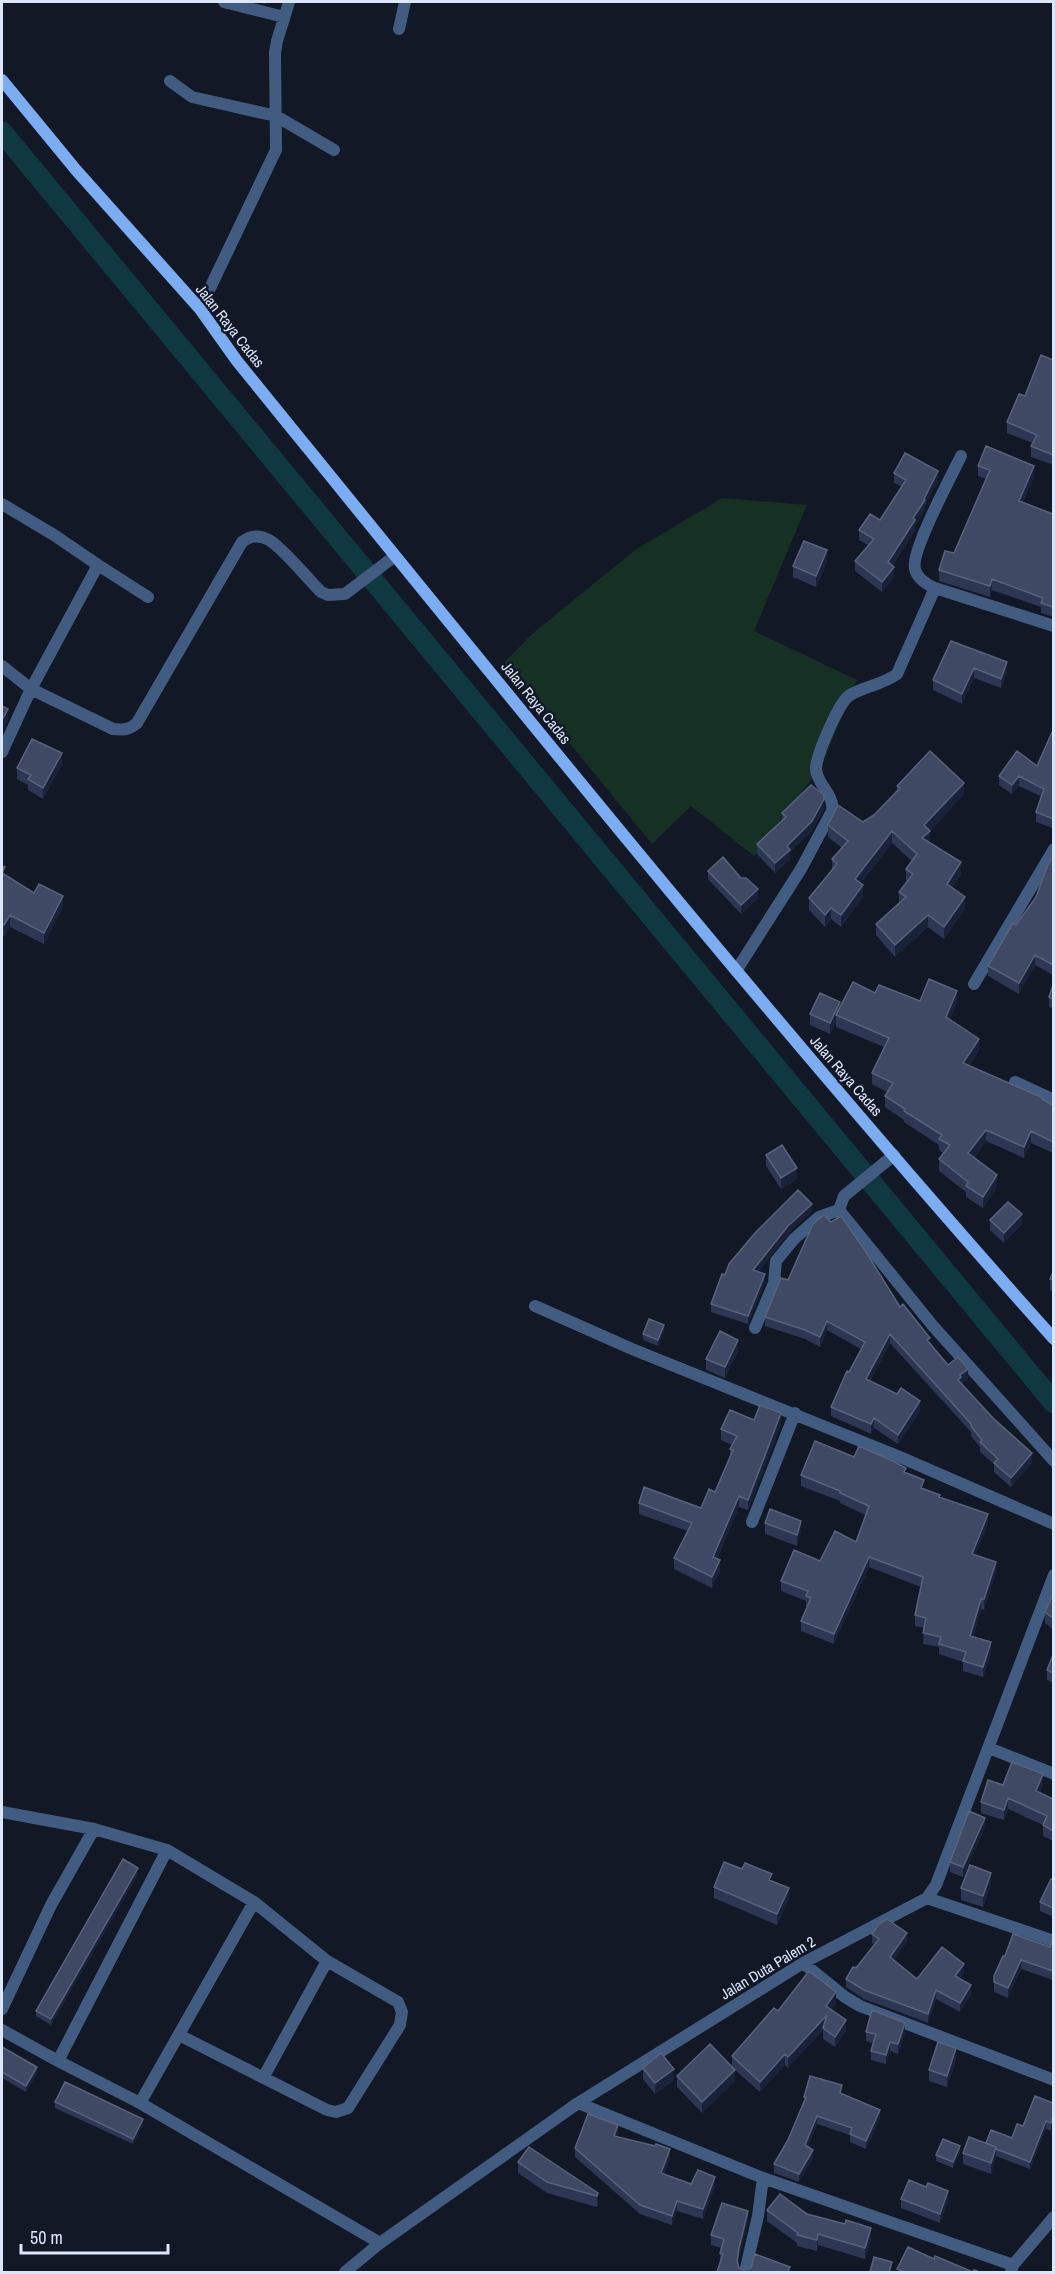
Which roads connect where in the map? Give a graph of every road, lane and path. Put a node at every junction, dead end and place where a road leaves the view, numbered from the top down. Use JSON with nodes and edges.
{"nodes":[{"id":1,"x":224,"y":2,"type":"edge"},
{"id":2,"x":289,"y":2,"type":"edge"},
{"id":3,"x":405,"y":2,"type":"edge"},
{"id":4,"x":284,"y":17,"type":"junction"},
{"id":5,"x":399,"y":29,"type":"dead end"},
{"id":6,"x":2,"y":80,"type":"edge"},
{"id":7,"x":170,"y":81,"type":"dead end"},
{"id":8,"x":276,"y":116,"type":"junction"},
{"id":9,"x":334,"y":150,"type":"dead end"},
{"id":10,"x":200,"y":309,"type":"junction"},
{"id":11,"x":961,"y":456,"type":"dead end"},
{"id":12,"x":2,"y":504,"type":"edge"},
{"id":13,"x":391,"y":560,"type":"junction"},
{"id":14,"x":98,"y":565,"type":"junction"},
{"id":15,"x":934,"y":588,"type":"junction"},
{"id":16,"x":148,"y":597,"type":"dead end"},
{"id":17,"x":1053,"y":626,"type":"edge"},
{"id":18,"x":2,"y":666,"type":"edge"},
{"id":19,"x":31,"y":689,"type":"junction"},
{"id":20,"x":2,"y":752,"type":"edge"},
{"id":21,"x":1053,"y":849,"type":"edge"},
{"id":22,"x":736,"y":971,"type":"junction"},
{"id":23,"x":974,"y":984,"type":"dead end"},
{"id":24,"x":1015,"y":1082,"type":"dead end"},
{"id":25,"x":1053,"y":1100,"type":"edge"},
{"id":26,"x":894,"y":1155,"type":"junction"},
{"id":27,"x":839,"y":1210,"type":"junction"},
{"id":28,"x":536,"y":1306,"type":"dead end"},
{"id":29,"x":755,"y":1328,"type":"dead end"},
{"id":30,"x":1053,"y":1339,"type":"edge"},
{"id":31,"x":795,"y":1413,"type":"junction"},
{"id":32,"x":1053,"y":1461,"type":"edge"},
{"id":33,"x":752,"y":1522,"type":"dead end"},
{"id":34,"x":1053,"y":1524,"type":"edge"},
{"id":35,"x":1053,"y":1575,"type":"edge"},
{"id":36,"x":989,"y":1748,"type":"junction"},
{"id":37,"x":1053,"y":1774,"type":"edge"},
{"id":38,"x":2,"y":1812,"type":"edge"},
{"id":39,"x":94,"y":1829,"type":"junction"},
{"id":40,"x":167,"y":1850,"type":"junction"},
{"id":41,"x":927,"y":1898,"type":"junction"},
{"id":42,"x":254,"y":1902,"type":"junction"},
{"id":43,"x":1053,"y":1941,"type":"edge"},
{"id":44,"x":327,"y":1961,"type":"junction"},
{"id":45,"x":803,"y":1963,"type":"junction"},
{"id":46,"x":2,"y":2009,"type":"edge"},
{"id":47,"x":2,"y":2030,"type":"edge"},
{"id":48,"x":179,"y":2035,"type":"junction"},
{"id":49,"x":58,"y":2061,"type":"junction"},
{"id":50,"x":263,"y":2078,"type":"junction"},
{"id":51,"x":1053,"y":2080,"type":"edge"},
{"id":52,"x":140,"y":2103,"type":"junction"},
{"id":53,"x":578,"y":2103,"type":"junction"},
{"id":54,"x":763,"y":2178,"type":"junction"},
{"id":55,"x":1053,"y":2217,"type":"edge"},
{"id":56,"x":380,"y":2243,"type":"junction"},
{"id":57,"x":1012,"y":2269,"type":"edge"},
{"id":58,"x":345,"y":2272,"type":"edge"},
{"id":59,"x":745,"y":2272,"type":"edge"}],
"edges":[{"from":1,"to":4,"type":"street"},
{"from":2,"to":4,"type":"street"},
{"from":3,"to":5,"type":"street"},
{"from":4,"to":8,"type":"street"},
{"from":6,"to":10,"type":"street","name":"Jalan Raya Cadas"},
{"from":7,"to":8,"type":"street"},
{"from":8,"to":9,"type":"street"},
{"from":8,"to":10,"type":"street"},
{"from":10,"to":13,"type":"street","name":"Jalan Raya Cadas"},
{"from":11,"to":15,"type":"street"},
{"from":12,"to":14,"type":"street"},
{"from":13,"to":19,"type":"street"},
{"from":13,"to":22,"type":"street","name":"Jalan Raya Cadas"},
{"from":14,"to":16,"type":"street"},
{"from":14,"to":19,"type":"street"},
{"from":15,"to":17,"type":"street"},
{"from":15,"to":22,"type":"street"},
{"from":18,"to":19,"type":"street"},
{"from":19,"to":20,"type":"street"},
{"from":21,"to":23,"type":"street"},
{"from":22,"to":26,"type":"street","name":"Jalan Raya Cadas"},
{"from":24,"to":25,"type":"street"},
{"from":26,"to":27,"type":"street"},
{"from":26,"to":30,"type":"street","name":"Jalan Raya Cadas"},
{"from":27,"to":29,"type":"street"},
{"from":27,"to":32,"type":"street"},
{"from":28,"to":31,"type":"street"},
{"from":31,"to":33,"type":"street"},
{"from":31,"to":34,"type":"street"},
{"from":35,"to":36,"type":"street"},
{"from":36,"to":37,"type":"street"},
{"from":36,"to":41,"type":"street"},
{"from":38,"to":39,"type":"street"},
{"from":39,"to":40,"type":"street"},
{"from":39,"to":46,"type":"street"},
{"from":40,"to":42,"type":"street"},
{"from":40,"to":49,"type":"street"},
{"from":41,"to":43,"type":"street"},
{"from":41,"to":45,"type":"street","name":"Jalan Duta Palem 2"},
{"from":42,"to":44,"type":"street"},
{"from":42,"to":48,"type":"street"},
{"from":44,"to":50,"type":"street"},
{"from":44,"to":50,"type":"street"},
{"from":45,"to":51,"type":"street"},
{"from":45,"to":53,"type":"street","name":"Jalan Duta Palem 2"},
{"from":47,"to":49,"type":"street"},
{"from":48,"to":50,"type":"street"},
{"from":48,"to":52,"type":"street"},
{"from":49,"to":52,"type":"street"},
{"from":52,"to":56,"type":"street"},
{"from":53,"to":54,"type":"street"},
{"from":53,"to":56,"type":"street","name":"Jalan Duta Palem 2"},
{"from":54,"to":57,"type":"street"},
{"from":54,"to":59,"type":"street"},
{"from":55,"to":57,"type":"street"},
{"from":56,"to":58,"type":"street","name":"Jalan Duta Palem 2"}]}
